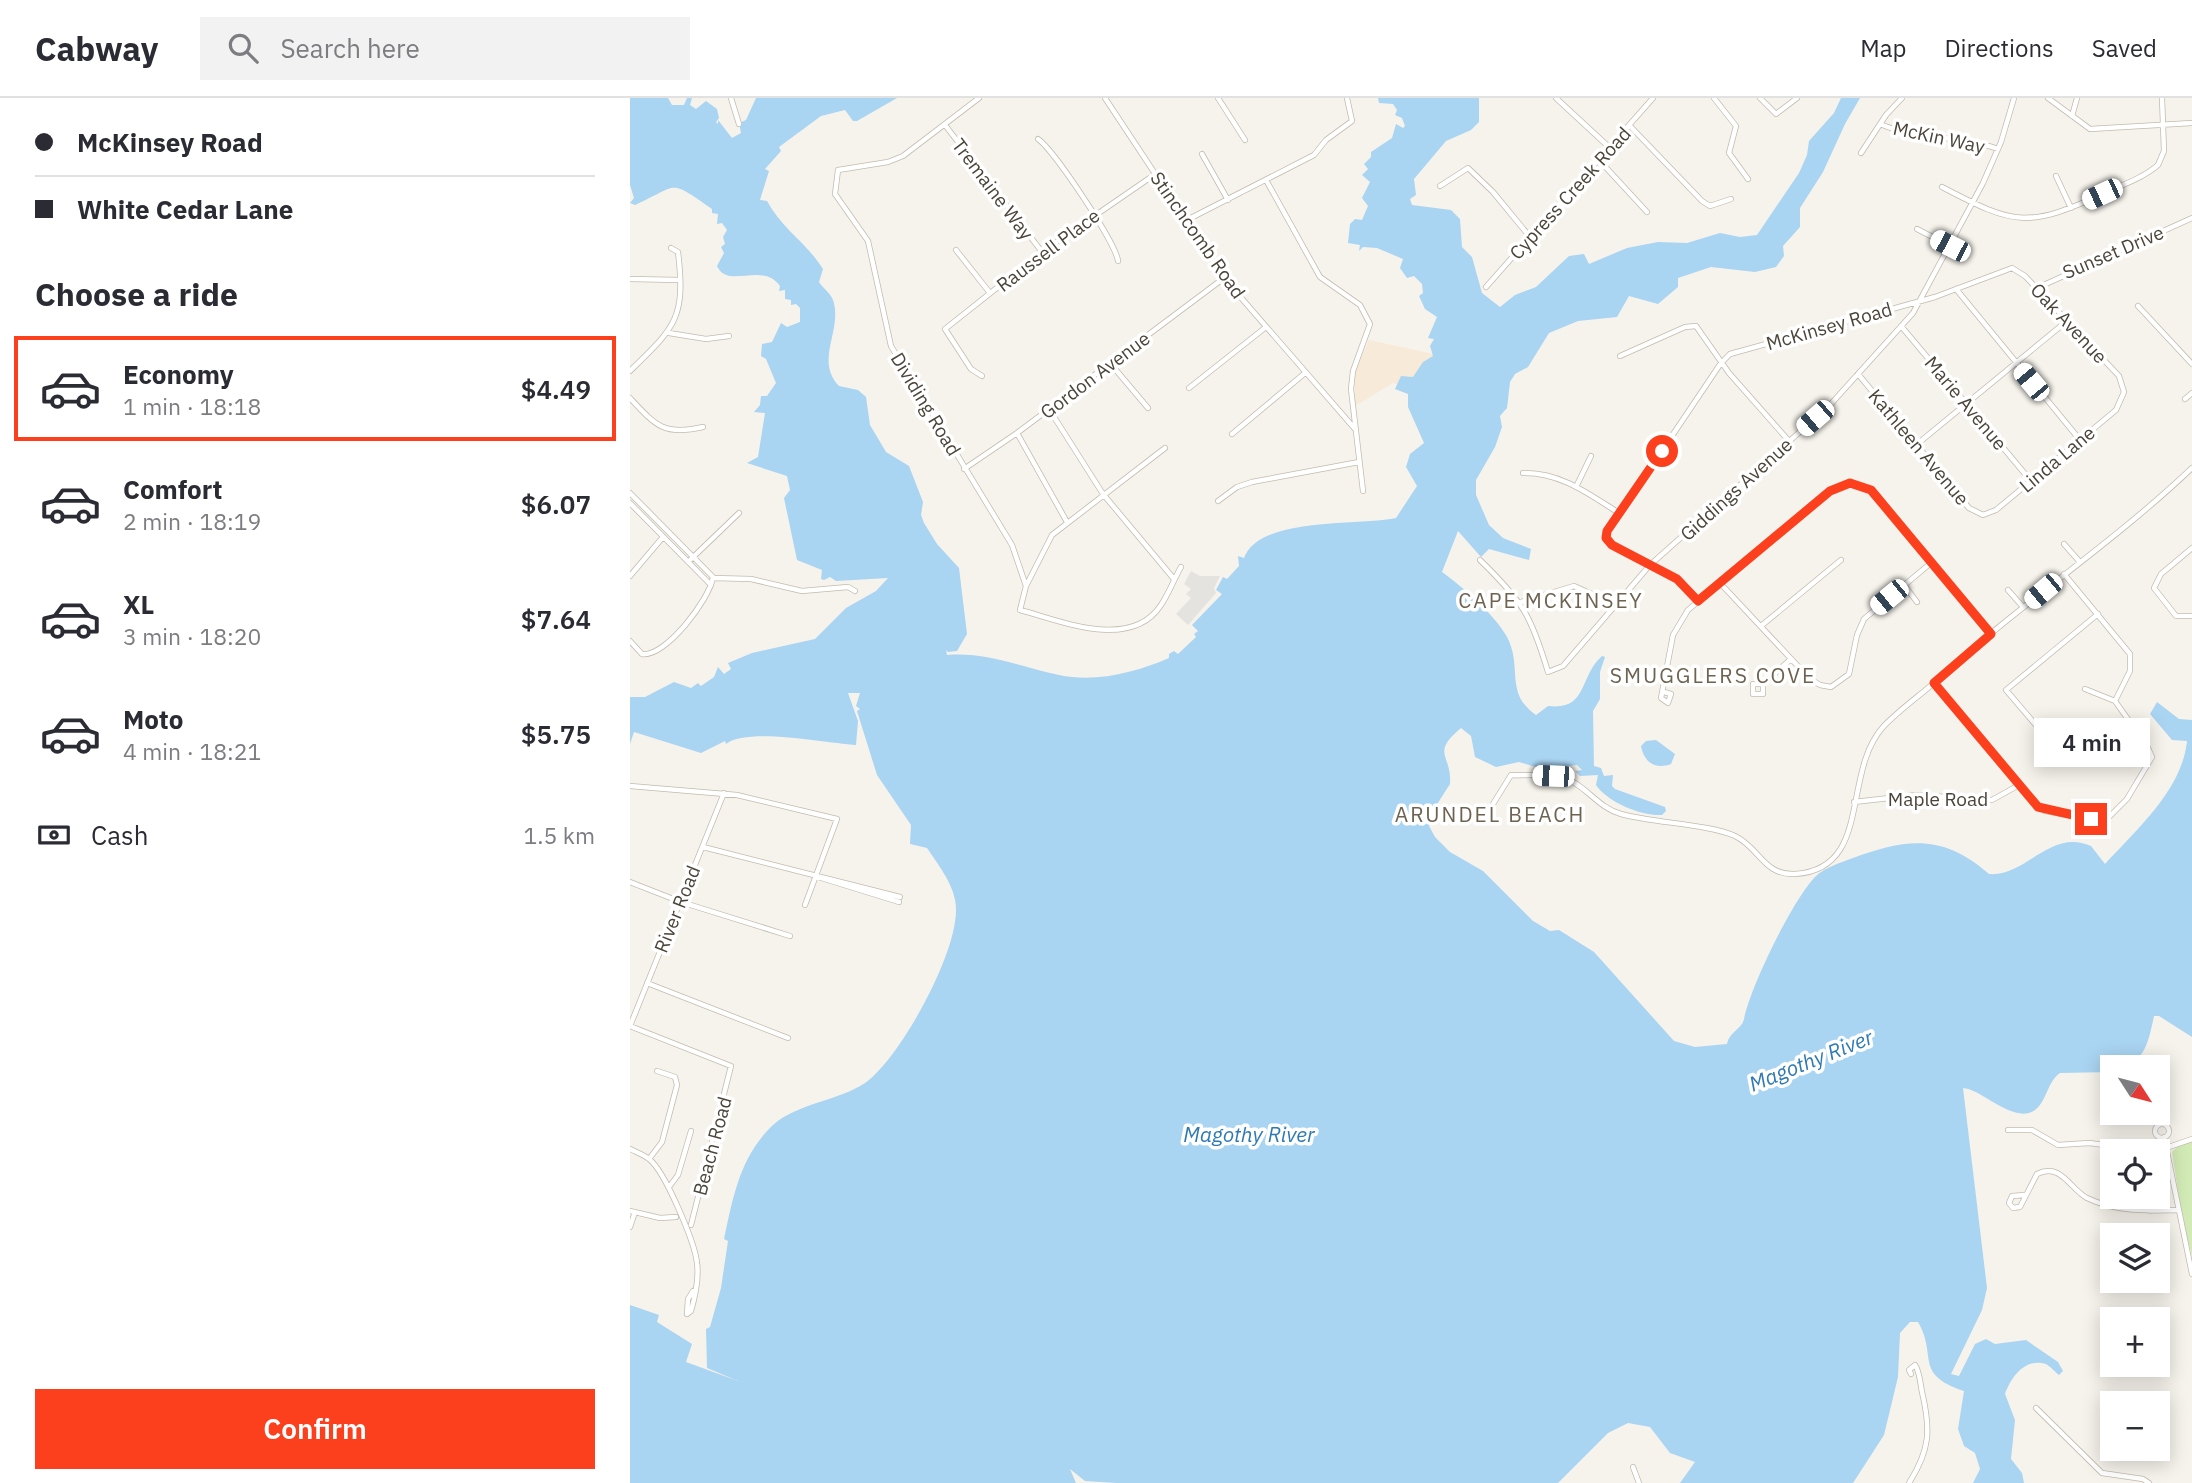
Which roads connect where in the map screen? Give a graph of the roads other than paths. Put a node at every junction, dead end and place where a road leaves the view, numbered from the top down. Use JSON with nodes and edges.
{"nodes":[{"id":1,"x":731,"y":98,"type":"edge"},
{"id":2,"x":979,"y":98,"type":"edge"},
{"id":3,"x":1105,"y":98,"type":"edge"},
{"id":4,"x":1218,"y":98,"type":"edge"},
{"id":5,"x":1348,"y":98,"type":"edge"},
{"id":6,"x":1556,"y":98,"type":"edge"},
{"id":7,"x":1653,"y":98,"type":"edge"},
{"id":8,"x":1714,"y":98,"type":"edge"},
{"id":9,"x":1760,"y":98,"type":"edge"},
{"id":10,"x":1797,"y":98,"type":"edge"},
{"id":11,"x":1902,"y":98,"type":"edge"},
{"id":12,"x":2014,"y":98,"type":"edge"},
{"id":13,"x":2048,"y":98,"type":"edge"},
{"id":14,"x":2077,"y":98,"type":"edge"},
{"id":15,"x":2162,"y":98,"type":"edge"},
{"id":16,"x":2071,"y":116,"type":"junction"},
{"id":17,"x":2192,"y":123,"type":"edge"},
{"id":18,"x":739,"y":124,"type":"dead end"},
{"id":19,"x":1880,"y":124,"type":"junction"},
{"id":20,"x":945,"y":125,"type":"junction"},
{"id":21,"x":2163,"y":125,"type":"junction"},
{"id":22,"x":1630,"y":126,"type":"junction"},
{"id":23,"x":1038,"y":139,"type":"dead end"},
{"id":24,"x":1245,"y":140,"type":"dead end"},
{"id":25,"x":1610,"y":148,"type":"junction"},
{"id":26,"x":1998,"y":149,"type":"junction"},
{"id":27,"x":1861,"y":153,"type":"dead end"},
{"id":28,"x":1202,"y":154,"type":"dead end"},
{"id":29,"x":1599,"y":160,"type":"junction"},
{"id":30,"x":1154,"y":175,"type":"junction"},
{"id":31,"x":2056,"y":176,"type":"dead end"},
{"id":32,"x":1748,"y":179,"type":"dead end"},
{"id":33,"x":1266,"y":180,"type":"junction"},
{"id":34,"x":1440,"y":186,"type":"dead end"},
{"id":35,"x":1942,"y":187,"type":"dead end"},
{"id":36,"x":1731,"y":199,"type":"dead end"},
{"id":37,"x":1228,"y":200,"type":"junction"},
{"id":38,"x":1972,"y":203,"type":"junction"},
{"id":39,"x":2071,"y":208,"type":"junction"},
{"id":40,"x":1647,"y":212,"type":"dead end"},
{"id":41,"x":1094,"y":216,"type":"junction"},
{"id":42,"x":2192,"y":218,"type":"edge"},
{"id":43,"x":1185,"y":220,"type":"junction"},
{"id":44,"x":1917,"y":229,"type":"dead end"},
{"id":45,"x":1530,"y":237,"type":"junction"},
{"id":46,"x":1950,"y":246,"type":"junction"},
{"id":47,"x":671,"y":248,"type":"dead end"},
{"id":48,"x":956,"y":250,"type":"dead end"},
{"id":49,"x":1042,"y":252,"type":"junction"},
{"id":50,"x":1118,"y":261,"type":"dead end"},
{"id":51,"x":1224,"y":278,"type":"junction"},
{"id":52,"x":630,"y":279,"type":"edge"},
{"id":53,"x":679,"y":280,"type":"junction"},
{"id":54,"x":1486,"y":287,"type":"dead end"},
{"id":55,"x":2036,"y":288,"type":"junction"},
{"id":56,"x":1956,"y":289,"type":"junction"},
{"id":57,"x":990,"y":293,"type":"junction"},
{"id":58,"x":1921,"y":301,"type":"junction"},
{"id":59,"x":2138,"y":306,"type":"dead end"},
{"id":60,"x":2067,"y":321,"type":"junction"},
{"id":61,"x":1901,"y":326,"type":"junction"},
{"id":62,"x":1266,"y":327,"type":"junction"},
{"id":63,"x":669,"y":333,"type":"junction"},
{"id":64,"x":729,"y":337,"type":"dead end"},
{"id":65,"x":1619,"y":355,"type":"dead end"},
{"id":66,"x":1110,"y":363,"type":"junction"},
{"id":67,"x":1721,"y":363,"type":"junction"},
{"id":68,"x":2016,"y":363,"type":"junction"},
{"id":69,"x":2192,"y":364,"type":"edge"},
{"id":70,"x":630,"y":371,"type":"edge"},
{"id":71,"x":1305,"y":373,"type":"junction"},
{"id":72,"x":1858,"y":374,"type":"junction"},
{"id":73,"x":982,"y":376,"type":"dead end"},
{"id":74,"x":1189,"y":388,"type":"dead end"},
{"id":75,"x":2192,"y":393,"type":"edge"},
{"id":76,"x":2124,"y":395,"type":"joint"},
{"id":77,"x":630,"y":398,"type":"edge"},
{"id":78,"x":2185,"y":399,"type":"dead end"},
{"id":79,"x":1967,"y":404,"type":"junction"},
{"id":80,"x":1148,"y":408,"type":"dead end"},
{"id":81,"x":1049,"y":409,"type":"junction"},
{"id":82,"x":703,"y":427,"type":"dead end"},
{"id":83,"x":1354,"y":429,"type":"junction"},
{"id":84,"x":1017,"y":433,"type":"junction"},
{"id":85,"x":1232,"y":434,"type":"dead end"},
{"id":86,"x":2080,"y":440,"type":"junction"},
{"id":87,"x":1789,"y":441,"type":"junction"},
{"id":88,"x":1916,"y":444,"type":"junction"},
{"id":89,"x":1165,"y":447,"type":"dead end"},
{"id":90,"x":1591,"y":456,"type":"dead end"},
{"id":91,"x":1359,"y":462,"type":"junction"},
{"id":92,"x":964,"y":468,"type":"junction"},
{"id":93,"x":2192,"y":468,"type":"edge"},
{"id":94,"x":1523,"y":474,"type":"dead end"},
{"id":95,"x":2031,"y":481,"type":"junction"},
{"id":96,"x":1576,"y":486,"type":"junction"},
{"id":97,"x":1363,"y":491,"type":"dead end"},
{"id":98,"x":630,"y":493,"type":"edge"},
{"id":99,"x":1103,"y":494,"type":"junction"},
{"id":100,"x":1218,"y":501,"type":"dead end"},
{"id":101,"x":630,"y":503,"type":"edge"},
{"id":102,"x":739,"y":513,"type":"dead end"},
{"id":103,"x":1619,"y":513,"type":"junction"},
{"id":104,"x":1983,"y":515,"type":"joint"},
{"id":105,"x":1067,"y":522,"type":"junction"},
{"id":106,"x":663,"y":537,"type":"junction"},
{"id":107,"x":2064,"y":544,"type":"dead end"},
{"id":108,"x":2192,"y":548,"type":"edge"},
{"id":109,"x":694,"y":556,"type":"junction"},
{"id":110,"x":1480,"y":560,"type":"dead end"},
{"id":111,"x":1841,"y":560,"type":"dead end"},
{"id":112,"x":2079,"y":561,"type":"junction"},
{"id":113,"x":688,"y":562,"type":"junction"},
{"id":114,"x":1932,"y":562,"type":"junction"},
{"id":115,"x":1650,"y":565,"type":"junction"},
{"id":116,"x":1181,"y":567,"type":"dead end"},
{"id":117,"x":2064,"y":574,"type":"junction"},
{"id":118,"x":630,"y":576,"type":"edge"},
{"id":119,"x":713,"y":578,"type":"junction"},
{"id":120,"x":1174,"y":579,"type":"junction"},
{"id":121,"x":1720,"y":583,"type":"junction"},
{"id":122,"x":712,"y":585,"type":"junction"},
{"id":123,"x":1904,"y":585,"type":"junction"},
{"id":124,"x":1026,"y":586,"type":"junction"},
{"id":125,"x":2008,"y":590,"type":"dead end"},
{"id":126,"x":855,"y":591,"type":"dead end"},
{"id":127,"x":1698,"y":601,"type":"junction"},
{"id":128,"x":1521,"y":602,"type":"junction"},
{"id":129,"x":1917,"y":602,"type":"dead end"},
{"id":130,"x":1616,"y":605,"type":"junction"},
{"id":131,"x":2023,"y":607,"type":"junction"},
{"id":132,"x":2098,"y":614,"type":"junction"},
{"id":133,"x":2192,"y":615,"type":"edge"},
{"id":134,"x":1761,"y":626,"type":"junction"},
{"id":135,"x":1991,"y":634,"type":"junction"},
{"id":136,"x":630,"y":641,"type":"edge"},
{"id":137,"x":1791,"y":659,"type":"junction"},
{"id":138,"x":1934,"y":683,"type":"junction"},
{"id":139,"x":1763,"y":684,"type":"dead end"},
{"id":140,"x":2085,"y":689,"type":"dead end"},
{"id":141,"x":1664,"y":692,"type":"dead end"},
{"id":142,"x":2115,"y":701,"type":"junction"},
{"id":143,"x":2084,"y":761,"type":"dead end"},
{"id":144,"x":2019,"y":785,"type":"junction"},
{"id":145,"x":630,"y":786,"type":"edge"},
{"id":146,"x":724,"y":793,"type":"junction"},
{"id":147,"x":1853,"y":802,"type":"junction"},
{"id":148,"x":1493,"y":804,"type":"dead end"},
{"id":149,"x":703,"y":847,"type":"junction"},
{"id":150,"x":814,"y":875,"type":"junction"},
{"id":151,"x":630,"y":882,"type":"edge"},
{"id":152,"x":899,"y":900,"type":"dead end"},
{"id":153,"x":681,"y":902,"type":"junction"},
{"id":154,"x":805,"y":905,"type":"dead end"},
{"id":155,"x":790,"y":936,"type":"dead end"},
{"id":156,"x":647,"y":983,"type":"junction"},
{"id":157,"x":630,"y":1026,"type":"edge"},
{"id":158,"x":788,"y":1038,"type":"dead end"},
{"id":159,"x":657,"y":1071,"type":"dead end"},
{"id":160,"x":2008,"y":1130,"type":"dead end"},
{"id":161,"x":691,"y":1131,"type":"dead end"},
{"id":162,"x":2192,"y":1139,"type":"edge"},
{"id":163,"x":2100,"y":1145,"type":"edge"},
{"id":164,"x":2170,"y":1147,"type":"edge"},
{"id":165,"x":630,"y":1149,"type":"edge"},
{"id":166,"x":649,"y":1159,"type":"junction"},
{"id":167,"x":2170,"y":1169,"type":"edge"},
{"id":168,"x":669,"y":1186,"type":"junction"},
{"id":169,"x":2025,"y":1195,"type":"dead end"},
{"id":170,"x":2178,"y":1210,"type":"junction"},
{"id":171,"x":633,"y":1211,"type":"edge"},
{"id":172,"x":2151,"y":1211,"type":"joint"},
{"id":173,"x":676,"y":1217,"type":"dead end"},
{"id":174,"x":691,"y":1225,"type":"dead end"},
{"id":175,"x":630,"y":1227,"type":"edge"},
{"id":176,"x":2192,"y":1274,"type":"edge"},
{"id":177,"x":694,"y":1290,"type":"dead end"},
{"id":178,"x":1911,"y":1374,"type":"dead end"},
{"id":179,"x":2036,"y":1408,"type":"dead end"},
{"id":180,"x":1633,"y":1467,"type":"dead end"},
{"id":181,"x":1639,"y":1483,"type":"edge"},
{"id":182,"x":1909,"y":1483,"type":"edge"},
{"id":183,"x":2149,"y":1483,"type":"edge"}],
"edges":[{"from":1,"to":18,"type":"street"},
{"from":2,"to":20,"type":"street","name":"Dividing Road"},
{"from":3,"to":30,"type":"street","name":"Stinchcomb Road"},
{"from":4,"to":24,"type":"street"},
{"from":5,"to":33,"type":"street"},
{"from":6,"to":25,"type":"street"},
{"from":7,"to":22,"type":"street","name":"Cypress Creek Road"},
{"from":8,"to":32,"type":"street"},
{"from":9,"to":10,"type":"street"},
{"from":11,"to":19,"type":"street"},
{"from":12,"to":26,"type":"street"},
{"from":13,"to":16,"type":"street"},
{"from":14,"to":16,"type":"street"},
{"from":15,"to":21,"type":"street"},
{"from":16,"to":21,"type":"street"},
{"from":17,"to":21,"type":"street"},
{"from":19,"to":26,"type":"street","name":"McKin Way"},
{"from":19,"to":27,"type":"street"},
{"from":20,"to":49,"type":"street","name":"Tremaine Way"},
{"from":20,"to":92,"type":"street","name":"Dividing Road"},
{"from":21,"to":39,"type":"street"},
{"from":22,"to":25,"type":"street","name":"Cypress Creek Road"},
{"from":22,"to":36,"type":"street"},
{"from":23,"to":41,"type":"street"},
{"from":25,"to":29,"type":"street","name":"Cypress Creek Road"},
{"from":26,"to":38,"type":"street"},
{"from":28,"to":37,"type":"street"},
{"from":29,"to":40,"type":"street"},
{"from":29,"to":45,"type":"street","name":"Cypress Creek Road"},
{"from":30,"to":41,"type":"street","name":"Raussell Place"},
{"from":30,"to":43,"type":"street","name":"Stinchcomb Road"},
{"from":31,"to":39,"type":"street"},
{"from":33,"to":37,"type":"street"},
{"from":33,"to":83,"type":"street"},
{"from":34,"to":45,"type":"street"},
{"from":35,"to":38,"type":"street"},
{"from":37,"to":43,"type":"street"},
{"from":38,"to":39,"type":"street"},
{"from":38,"to":46,"type":"street"},
{"from":41,"to":49,"type":"street","name":"Raussell Place"},
{"from":41,"to":50,"type":"street"},
{"from":42,"to":55,"type":"street","name":"Sunset Drive"},
{"from":43,"to":51,"type":"street","name":"Stinchcomb Road"},
{"from":44,"to":46,"type":"street"},
{"from":45,"to":54,"type":"street","name":"Cypress Creek Road"},
{"from":46,"to":58,"type":"street"},
{"from":47,"to":53,"type":"street"},
{"from":48,"to":57,"type":"street"},
{"from":49,"to":57,"type":"street","name":"Raussell Place"},
{"from":51,"to":62,"type":"street","name":"Stinchcomb Road"},
{"from":51,"to":66,"type":"street","name":"Gordon Avenue"},
{"from":52,"to":53,"type":"street"},
{"from":53,"to":63,"type":"street"},
{"from":55,"to":56,"type":"street","name":"Oak Avenue"},
{"from":55,"to":60,"type":"street","name":"Oak Avenue"},
{"from":56,"to":58,"type":"street","name":"Oak Avenue"},
{"from":56,"to":68,"type":"street"},
{"from":57,"to":73,"type":"street","name":"Raussell Place"},
{"from":58,"to":61,"type":"street","name":"Giddings Avenue"},
{"from":58,"to":67,"type":"street","name":"McKinsey Road"},
{"from":59,"to":69,"type":"street"},
{"from":60,"to":68,"type":"street"},
{"from":60,"to":76,"type":"street","name":"Oak Avenue"},
{"from":61,"to":72,"type":"street","name":"Giddings Avenue"},
{"from":61,"to":79,"type":"street","name":"Marie Avenue"},
{"from":62,"to":71,"type":"street","name":"Stinchcomb Road"},
{"from":62,"to":74,"type":"street"},
{"from":63,"to":64,"type":"street"},
{"from":63,"to":70,"type":"street"},
{"from":65,"to":67,"type":"street"},
{"from":66,"to":80,"type":"street"},
{"from":66,"to":81,"type":"street","name":"Gordon Avenue"},
{"from":67,"to":87,"type":"street"},
{"from":67,"to":103,"type":"street","name":"McKinsey Road"},
{"from":68,"to":79,"type":"street"},
{"from":68,"to":86,"type":"street"},
{"from":71,"to":83,"type":"street","name":"Stinchcomb Road"},
{"from":71,"to":85,"type":"street"},
{"from":72,"to":87,"type":"street","name":"Giddings Avenue"},
{"from":72,"to":88,"type":"street","name":"Kathleen Avenue"},
{"from":75,"to":78,"type":"street"},
{"from":76,"to":86,"type":"street","name":"Linda Lane"},
{"from":77,"to":82,"type":"street"},
{"from":79,"to":88,"type":"street"},
{"from":79,"to":95,"type":"street","name":"Marie Avenue"},
{"from":81,"to":84,"type":"street","name":"Gordon Avenue"},
{"from":81,"to":99,"type":"street"},
{"from":83,"to":91,"type":"street"},
{"from":84,"to":92,"type":"street","name":"Gordon Avenue"},
{"from":84,"to":105,"type":"street"},
{"from":86,"to":95,"type":"street","name":"Linda Lane"},
{"from":87,"to":115,"type":"street","name":"Giddings Avenue"},
{"from":88,"to":104,"type":"street","name":"Kathleen Avenue"},
{"from":89,"to":99,"type":"street"},
{"from":90,"to":96,"type":"street"},
{"from":91,"to":97,"type":"street"},
{"from":91,"to":100,"type":"street"},
{"from":92,"to":124,"type":"street","name":"Dividing Road"},
{"from":93,"to":112,"type":"street"},
{"from":94,"to":96,"type":"street"},
{"from":95,"to":104,"type":"street","name":"Linda Lane"},
{"from":96,"to":103,"type":"street"},
{"from":98,"to":109,"type":"street"},
{"from":99,"to":105,"type":"street"},
{"from":99,"to":120,"type":"street"},
{"from":101,"to":106,"type":"street"},
{"from":102,"to":109,"type":"street"},
{"from":103,"to":115,"type":"street","name":"McKinsey Road"},
{"from":105,"to":124,"type":"street"},
{"from":106,"to":113,"type":"street"},
{"from":106,"to":118,"type":"street"},
{"from":107,"to":112,"type":"street"},
{"from":108,"to":133,"type":"street"},
{"from":109,"to":113,"type":"street"},
{"from":109,"to":119,"type":"street"},
{"from":110,"to":128,"type":"street"},
{"from":111,"to":134,"type":"street"},
{"from":112,"to":117,"type":"street"},
{"from":113,"to":122,"type":"street"},
{"from":114,"to":121,"type":"street"},
{"from":114,"to":123,"type":"street"},
{"from":114,"to":135,"type":"street"},
{"from":115,"to":127,"type":"street"},
{"from":115,"to":130,"type":"street","name":"Giddings Avenue"},
{"from":116,"to":120,"type":"street"},
{"from":117,"to":131,"type":"street"},
{"from":117,"to":132,"type":"street"},
{"from":119,"to":122,"type":"street"},
{"from":119,"to":126,"type":"street"},
{"from":120,"to":124,"type":"street"},
{"from":121,"to":127,"type":"street"},
{"from":121,"to":134,"type":"street"},
{"from":122,"to":136,"type":"street"},
{"from":123,"to":129,"type":"street"},
{"from":123,"to":137,"type":"street"},
{"from":125,"to":131,"type":"street"},
{"from":127,"to":141,"type":"street"},
{"from":128,"to":130,"type":"street"},
{"from":128,"to":130,"type":"street","name":"Giddings Avenue"},
{"from":131,"to":135,"type":"street"},
{"from":132,"to":142,"type":"street"},
{"from":132,"to":143,"type":"street"},
{"from":134,"to":137,"type":"street"},
{"from":135,"to":138,"type":"street"},
{"from":137,"to":139,"type":"street"},
{"from":138,"to":144,"type":"street"},
{"from":138,"to":147,"type":"street"},
{"from":140,"to":142,"type":"street"},
{"from":142,"to":144,"type":"street"},
{"from":144,"to":147,"type":"street","name":"Maple Road"},
{"from":145,"to":146,"type":"street"},
{"from":146,"to":149,"type":"street","name":"River Road"},
{"from":146,"to":150,"type":"street"},
{"from":147,"to":148,"type":"street"},
{"from":149,"to":150,"type":"street"},
{"from":149,"to":153,"type":"street","name":"River Road"},
{"from":150,"to":152,"type":"street"},
{"from":150,"to":154,"type":"street"},
{"from":151,"to":153,"type":"street"},
{"from":153,"to":155,"type":"street"},
{"from":153,"to":156,"type":"street","name":"River Road"},
{"from":156,"to":157,"type":"street","name":"River Road"},
{"from":156,"to":158,"type":"street"},
{"from":157,"to":174,"type":"street","name":"Beach Road"},
{"from":159,"to":166,"type":"street"},
{"from":160,"to":163,"type":"street"},
{"from":161,"to":168,"type":"street"},
{"from":162,"to":164,"type":"street"},
{"from":165,"to":166,"type":"street"},
{"from":166,"to":168,"type":"street"},
{"from":167,"to":170,"type":"street"},
{"from":168,"to":177,"type":"street"},
{"from":169,"to":172,"type":"street"},
{"from":170,"to":172,"type":"street"},
{"from":170,"to":176,"type":"street"},
{"from":171,"to":173,"type":"street"},
{"from":171,"to":175,"type":"street"},
{"from":178,"to":182,"type":"street"},
{"from":179,"to":183,"type":"street"},
{"from":180,"to":181,"type":"street"}]}
